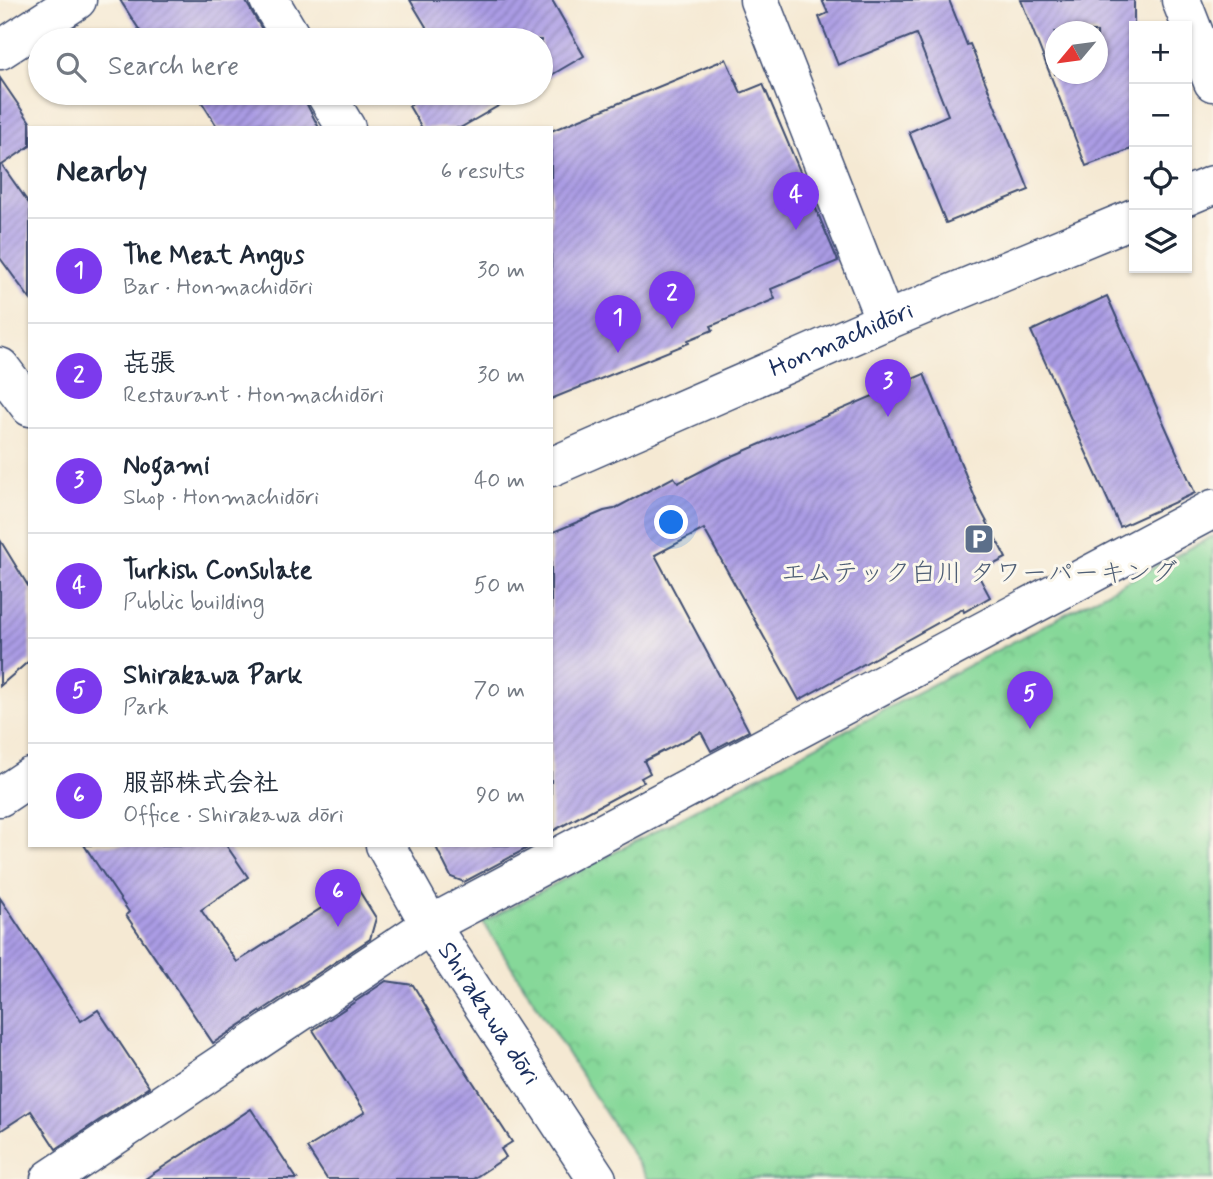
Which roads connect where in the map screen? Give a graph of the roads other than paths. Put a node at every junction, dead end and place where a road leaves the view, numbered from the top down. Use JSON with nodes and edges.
{"nodes":[{"id":1,"x":77,"y":0,"type":"edge"},
{"id":2,"x":269,"y":0,"type":"edge"},
{"id":3,"x":758,"y":0,"type":"edge"},
{"id":4,"x":1181,"y":0,"type":"edge"},
{"id":5,"x":34,"y":28,"type":"edge"},
{"id":6,"x":286,"y":28,"type":"edge"},
{"id":7,"x":28,"y":32,"type":"edge"},
{"id":8,"x":0,"y":50,"type":"edge"},
{"id":9,"x":1213,"y":82,"type":"edge"},
{"id":10,"x":332,"y":105,"type":"edge"},
{"id":11,"x":344,"y":126,"type":"edge"},
{"id":12,"x":1213,"y":185,"type":"edge"},
{"id":13,"x":1192,"y":194,"type":"edge"},
{"id":14,"x":1129,"y":220,"type":"edge"},
{"id":15,"x":885,"y":321,"type":"junction"},
{"id":16,"x":0,"y":367,"type":"edge"},
{"id":17,"x":28,"y":404,"type":"edge"},
{"id":18,"x":553,"y":466,"type":"edge"},
{"id":19,"x":1213,"y":509,"type":"edge"},
{"id":20,"x":28,"y":778,"type":"edge"},
{"id":21,"x":0,"y":797,"type":"edge"},
{"id":22,"x":386,"y":847,"type":"edge"},
{"id":23,"x":430,"y":925,"type":"junction"},
{"id":24,"x":584,"y":1174,"type":"edge"},
{"id":25,"x":50,"y":1179,"type":"edge"}],
"edges":[{"from":1,"to":5,"type":"street"},
{"from":2,"to":6,"type":"street"},
{"from":3,"to":15,"type":"street"},
{"from":4,"to":9,"type":"street"},
{"from":7,"to":8,"type":"street"},
{"from":10,"to":11,"type":"street"},
{"from":12,"to":13,"type":"street"},
{"from":14,"to":15,"type":"street","name":"Honmachidōri"},
{"from":15,"to":18,"type":"street","name":"Honmachidōri"},
{"from":16,"to":17,"type":"street"},
{"from":19,"to":23,"type":"street"},
{"from":20,"to":21,"type":"street"},
{"from":22,"to":23,"type":"street","name":"Shirakawa dōri"},
{"from":23,"to":24,"type":"street","name":"Shirakawa dōri"},
{"from":23,"to":25,"type":"street"}]}
